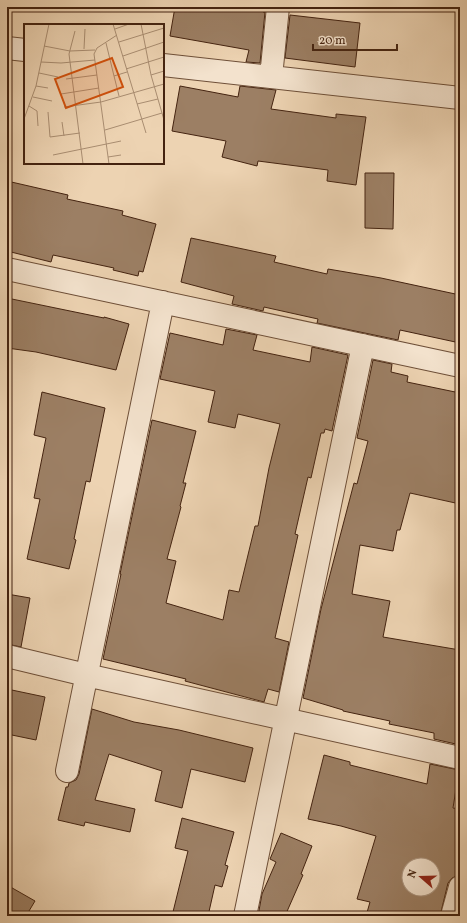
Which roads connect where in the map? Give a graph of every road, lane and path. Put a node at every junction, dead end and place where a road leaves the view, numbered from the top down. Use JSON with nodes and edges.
{"nodes":[{"id":1,"x":278,"y":7,"type":"edge"},
{"id":2,"x":7,"y":48,"type":"edge"},
{"id":3,"x":24,"y":50,"type":"edge"},
{"id":4,"x":164,"y":65,"type":"edge"},
{"id":5,"x":271,"y":77,"type":"junction"},
{"id":6,"x":460,"y":98,"type":"edge"},
{"id":7,"x":7,"y":269,"type":"edge"},
{"id":8,"x":163,"y":302,"type":"junction"},
{"id":9,"x":363,"y":345,"type":"junction"},
{"id":10,"x":460,"y":366,"type":"edge"},
{"id":11,"x":7,"y":656,"type":"edge"},
{"id":12,"x":86,"y":675,"type":"junction"},
{"id":13,"x":286,"y":719,"type":"junction"},
{"id":14,"x":460,"y":758,"type":"edge"},
{"id":15,"x":67,"y":771,"type":"dead end"},
{"id":16,"x":460,"y":887,"type":"edge"},
{"id":17,"x":245,"y":916,"type":"edge"},
{"id":18,"x":452,"y":916,"type":"edge"}],
"edges":[{"from":1,"to":5,"type":"street"},
{"from":2,"to":3,"type":"street"},
{"from":4,"to":5,"type":"street"},
{"from":5,"to":6,"type":"street"},
{"from":7,"to":8,"type":"street"},
{"from":8,"to":9,"type":"street"},
{"from":8,"to":12,"type":"street"},
{"from":9,"to":10,"type":"street"},
{"from":9,"to":13,"type":"street"},
{"from":11,"to":12,"type":"street"},
{"from":12,"to":13,"type":"street"},
{"from":12,"to":15,"type":"street"},
{"from":13,"to":14,"type":"street"},
{"from":13,"to":17,"type":"street"},
{"from":16,"to":18,"type":"street"}]}
